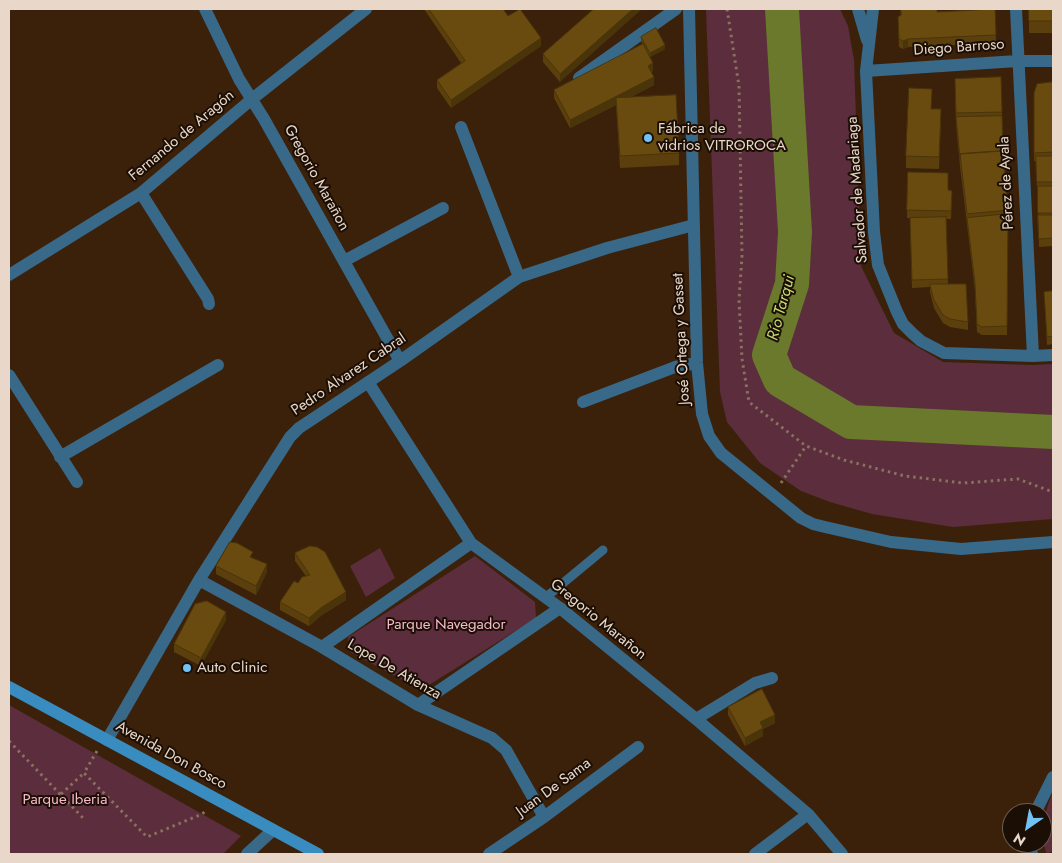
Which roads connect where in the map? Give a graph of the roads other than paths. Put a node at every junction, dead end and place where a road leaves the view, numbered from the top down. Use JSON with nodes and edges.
{"nodes":[{"id":1,"x":205,"y":9,"type":"edge"},
{"id":2,"x":366,"y":9,"type":"edge"},
{"id":3,"x":676,"y":9,"type":"edge"},
{"id":4,"x":689,"y":9,"type":"edge"},
{"id":5,"x":858,"y":9,"type":"edge"},
{"id":6,"x":873,"y":9,"type":"edge"},
{"id":7,"x":1016,"y":9,"type":"edge"},
{"id":8,"x":869,"y":48,"type":"junction"},
{"id":9,"x":1053,"y":60,"type":"edge"},
{"id":10,"x":1017,"y":61,"type":"junction"},
{"id":11,"x":866,"y":71,"type":"junction"},
{"id":12,"x":579,"y":78,"type":"edge"},
{"id":13,"x":252,"y":99,"type":"junction"},
{"id":14,"x":461,"y":127,"type":"dead end"},
{"id":15,"x":140,"y":193,"type":"junction"},
{"id":16,"x":443,"y":208,"type":"dead end"},
{"id":17,"x":694,"y":225,"type":"junction"},
{"id":18,"x":344,"y":262,"type":"junction"},
{"id":19,"x":9,"y":275,"type":"edge"},
{"id":20,"x":519,"y":277,"type":"junction"},
{"id":21,"x":209,"y":304,"type":"dead end"},
{"id":22,"x":1053,"y":355,"type":"edge"},
{"id":23,"x":1033,"y":356,"type":"junction"},
{"id":24,"x":400,"y":361,"type":"junction"},
{"id":25,"x":697,"y":363,"type":"junction"},
{"id":26,"x":218,"y":365,"type":"dead end"},
{"id":27,"x":9,"y":375,"type":"edge"},
{"id":28,"x":368,"y":382,"type":"junction"},
{"id":29,"x":583,"y":402,"type":"dead end"},
{"id":30,"x":60,"y":457,"type":"junction"},
{"id":31,"x":77,"y":482,"type":"dead end"},
{"id":32,"x":1053,"y":542,"type":"edge"},
{"id":33,"x":471,"y":543,"type":"junction"},
{"id":34,"x":603,"y":550,"type":"dead end"},
{"id":35,"x":198,"y":580,"type":"junction"},
{"id":36,"x":546,"y":598,"type":"junction"},
{"id":37,"x":560,"y":608,"type":"junction"},
{"id":38,"x":322,"y":647,"type":"junction"},
{"id":39,"x":772,"y":678,"type":"dead end"},
{"id":40,"x":9,"y":687,"type":"edge"},
{"id":41,"x":418,"y":705,"type":"junction"},
{"id":42,"x":696,"y":719,"type":"junction"},
{"id":43,"x":107,"y":740,"type":"junction"},
{"id":44,"x":638,"y":746,"type":"dead end"},
{"id":45,"x":1053,"y":777,"type":"edge"},
{"id":46,"x":1040,"y":803,"type":"edge"},
{"id":47,"x":808,"y":814,"type":"junction"},
{"id":48,"x":544,"y":817,"type":"junction"},
{"id":49,"x":272,"y":830,"type":"junction"},
{"id":50,"x":247,"y":854,"type":"edge"},
{"id":51,"x":318,"y":854,"type":"edge"},
{"id":52,"x":489,"y":854,"type":"edge"},
{"id":53,"x":755,"y":854,"type":"edge"},
{"id":54,"x":842,"y":854,"type":"edge"}],
"edges":[{"from":1,"to":13,"type":"street","name":"Gregorio Marañon"},
{"from":2,"to":13,"type":"street","name":"Fernando de Aragón"},
{"from":3,"to":12,"type":"street"},
{"from":4,"to":17,"type":"street","name":"José Ortega y Gasset"},
{"from":5,"to":8,"type":"street"},
{"from":6,"to":8,"type":"street","name":"Salvador de Madariaga"},
{"from":7,"to":10,"type":"street","name":"Pérez de Ayala"},
{"from":8,"to":11,"type":"street","name":"Salvador de Madariaga"},
{"from":9,"to":10,"type":"street","name":"Diego Barroso"},
{"from":10,"to":11,"type":"street","name":"Diego Barroso"},
{"from":10,"to":23,"type":"street","name":"Pérez de Ayala"},
{"from":11,"to":23,"type":"street","name":"Salvador de Madariaga"},
{"from":13,"to":15,"type":"street","name":"Fernando de Aragón"},
{"from":13,"to":18,"type":"street","name":"Gregorio Marañon"},
{"from":14,"to":20,"type":"street"},
{"from":15,"to":19,"type":"street","name":"Fernando de Aragón"},
{"from":15,"to":21,"type":"street"},
{"from":16,"to":18,"type":"street"},
{"from":17,"to":20,"type":"street","name":"Pedro Alvarez Cabral"},
{"from":17,"to":25,"type":"street","name":"José Ortega y Gasset"},
{"from":18,"to":24,"type":"street","name":"Gregorio Marañon"},
{"from":20,"to":24,"type":"street","name":"Pedro Alvarez Cabral"},
{"from":22,"to":23,"type":"street","name":"Salvador de Madariaga"},
{"from":24,"to":28,"type":"street","name":"Pedro Alvarez Cabral"},
{"from":25,"to":29,"type":"street"},
{"from":25,"to":32,"type":"street","name":"José Ortega y Gasset"},
{"from":26,"to":30,"type":"street"},
{"from":27,"to":30,"type":"street"},
{"from":28,"to":33,"type":"street","name":"Gregorio Marañon"},
{"from":28,"to":35,"type":"street","name":"Pedro Alvarez Cabral"},
{"from":30,"to":31,"type":"street"},
{"from":33,"to":36,"type":"street","name":"Gregorio Marañon"},
{"from":33,"to":38,"type":"street"},
{"from":34,"to":36,"type":"lane"},
{"from":35,"to":38,"type":"street","name":"Lope De Atienza"},
{"from":35,"to":43,"type":"street","name":"Pedro Alvarez Cabral"},
{"from":36,"to":37,"type":"street","name":"Gregorio Marañon"},
{"from":37,"to":41,"type":"street"},
{"from":37,"to":42,"type":"street","name":"Gregorio Marañon"},
{"from":38,"to":41,"type":"street","name":"Lope De Atienza"},
{"from":39,"to":42,"type":"street"},
{"from":40,"to":43,"type":"main road","name":"Avenida Don Bosco"},
{"from":41,"to":48,"type":"street","name":"Lope De Atienza"},
{"from":42,"to":47,"type":"street","name":"Gregorio Marañon"},
{"from":43,"to":49,"type":"main road","name":"Avenida Don Bosco"},
{"from":44,"to":48,"type":"street","name":"Juan De Sama"},
{"from":45,"to":46,"type":"street"},
{"from":47,"to":53,"type":"street"},
{"from":47,"to":54,"type":"street","name":"Gregorio Marañon"},
{"from":48,"to":52,"type":"street","name":"Juan De Sama"},
{"from":49,"to":50,"type":"street"},
{"from":49,"to":51,"type":"main road","name":"Avenida Don Bosco"}]}
